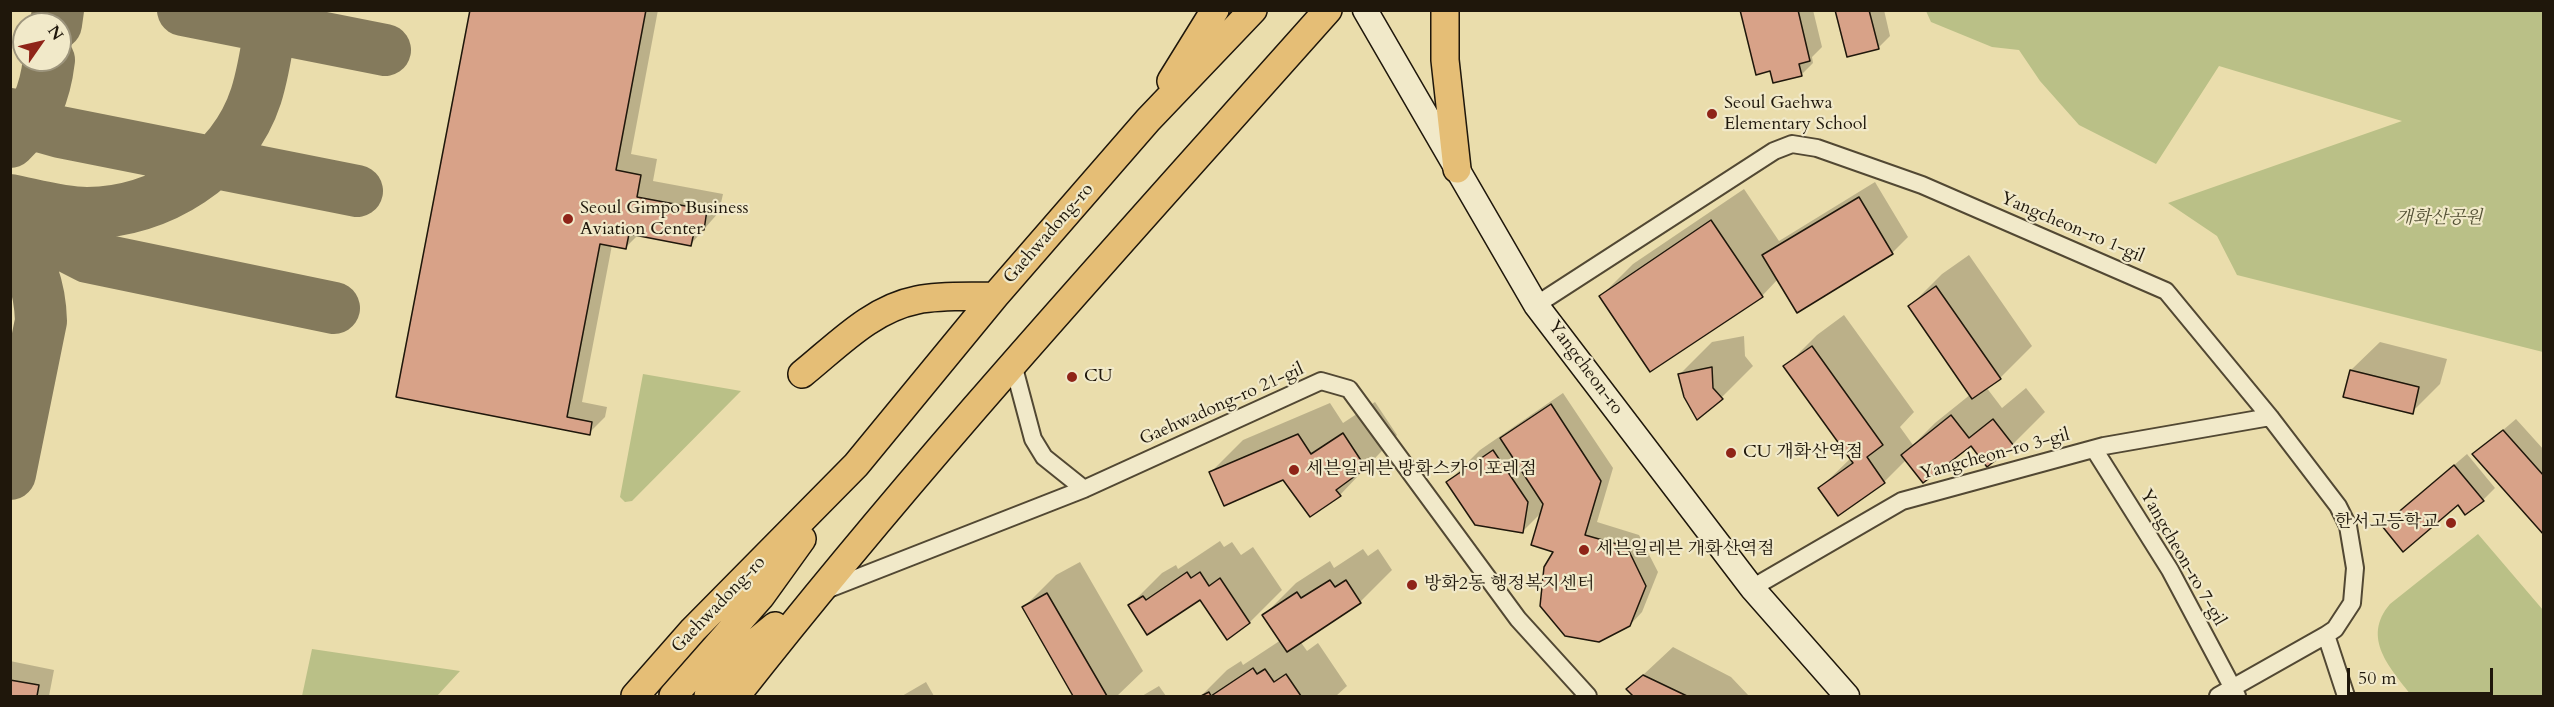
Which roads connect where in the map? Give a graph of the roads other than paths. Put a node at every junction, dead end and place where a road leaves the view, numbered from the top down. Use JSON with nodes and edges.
{"nodes":[{"id":1,"x":1215,"y":10,"type":"edge"},
{"id":2,"x":1253,"y":10,"type":"edge"},
{"id":3,"x":1328,"y":10,"type":"edge"},
{"id":4,"x":1365,"y":10,"type":"edge"},
{"id":5,"x":1445,"y":10,"type":"edge"},
{"id":6,"x":1148,"y":120,"type":"junction"},
{"id":7,"x":1457,"y":169,"type":"junction"},
{"id":8,"x":995,"y":296,"type":"junction"},
{"id":9,"x":1536,"y":305,"type":"junction"},
{"id":10,"x":1013,"y":364,"type":"junction"},
{"id":11,"x":802,"y":374,"type":"dead end"},
{"id":12,"x":2270,"y":417,"type":"junction"},
{"id":13,"x":2094,"y":449,"type":"junction"},
{"id":14,"x":856,"y":465,"type":"junction"},
{"id":15,"x":1084,"y":489,"type":"junction"},
{"id":16,"x":1752,"y":588,"type":"junction"},
{"id":17,"x":817,"y":593,"type":"junction"},
{"id":18,"x":2326,"y":635,"type":"junction"},
{"id":19,"x":2229,"y":694,"type":"edge"},
{"id":20,"x":634,"y":696,"type":"edge"},
{"id":21,"x":673,"y":696,"type":"edge"},
{"id":22,"x":708,"y":696,"type":"edge"},
{"id":23,"x":736,"y":696,"type":"edge"},
{"id":24,"x":1588,"y":696,"type":"edge"},
{"id":25,"x":1847,"y":696,"type":"edge"},
{"id":26,"x":2346,"y":696,"type":"edge"}],
"edges":[{"from":1,"to":6,"type":"main road"},
{"from":2,"to":6,"type":"main road","name":"Gaehwadong-ro"},
{"from":3,"to":10,"type":"main road"},
{"from":4,"to":7,"type":"main road","name":"Yangcheon-ro"},
{"from":5,"to":7,"type":"main road"},
{"from":6,"to":8,"type":"main road","name":"Gaehwadong-ro"},
{"from":7,"to":9,"type":"main road","name":"Yangcheon-ro"},
{"from":8,"to":11,"type":"main road"},
{"from":8,"to":14,"type":"main road","name":"Gaehwadong-ro"},
{"from":9,"to":12,"type":"street","name":"Yangcheon-ro 1-gil"},
{"from":9,"to":16,"type":"main road","name":"Yangcheon-ro"},
{"from":10,"to":15,"type":"street"},
{"from":10,"to":17,"type":"main road"},
{"from":12,"to":13,"type":"street","name":"Yangcheon-ro 3-gil"},
{"from":12,"to":18,"type":"street","name":"Yangcheon-ro 1-gil"},
{"from":13,"to":16,"type":"street","name":"Yangcheon-ro 3-gil"},
{"from":13,"to":19,"type":"street","name":"Yangcheon-ro 7-gil"},
{"from":14,"to":20,"type":"main road","name":"Gaehwadong-ro"},
{"from":14,"to":21,"type":"main road","name":"Gaehwadong-ro"},
{"from":15,"to":17,"type":"street","name":"Gaehwadong-ro 21-gil"},
{"from":15,"to":24,"type":"street","name":"Gaehwadong-ro 21-gil"},
{"from":16,"to":25,"type":"main road","name":"Yangcheon-ro"},
{"from":17,"to":22,"type":"main road"},
{"from":17,"to":23,"type":"main road"},
{"from":18,"to":19,"type":"street","name":"Yangcheon-ro 7-gil"},
{"from":18,"to":26,"type":"street"}]}
